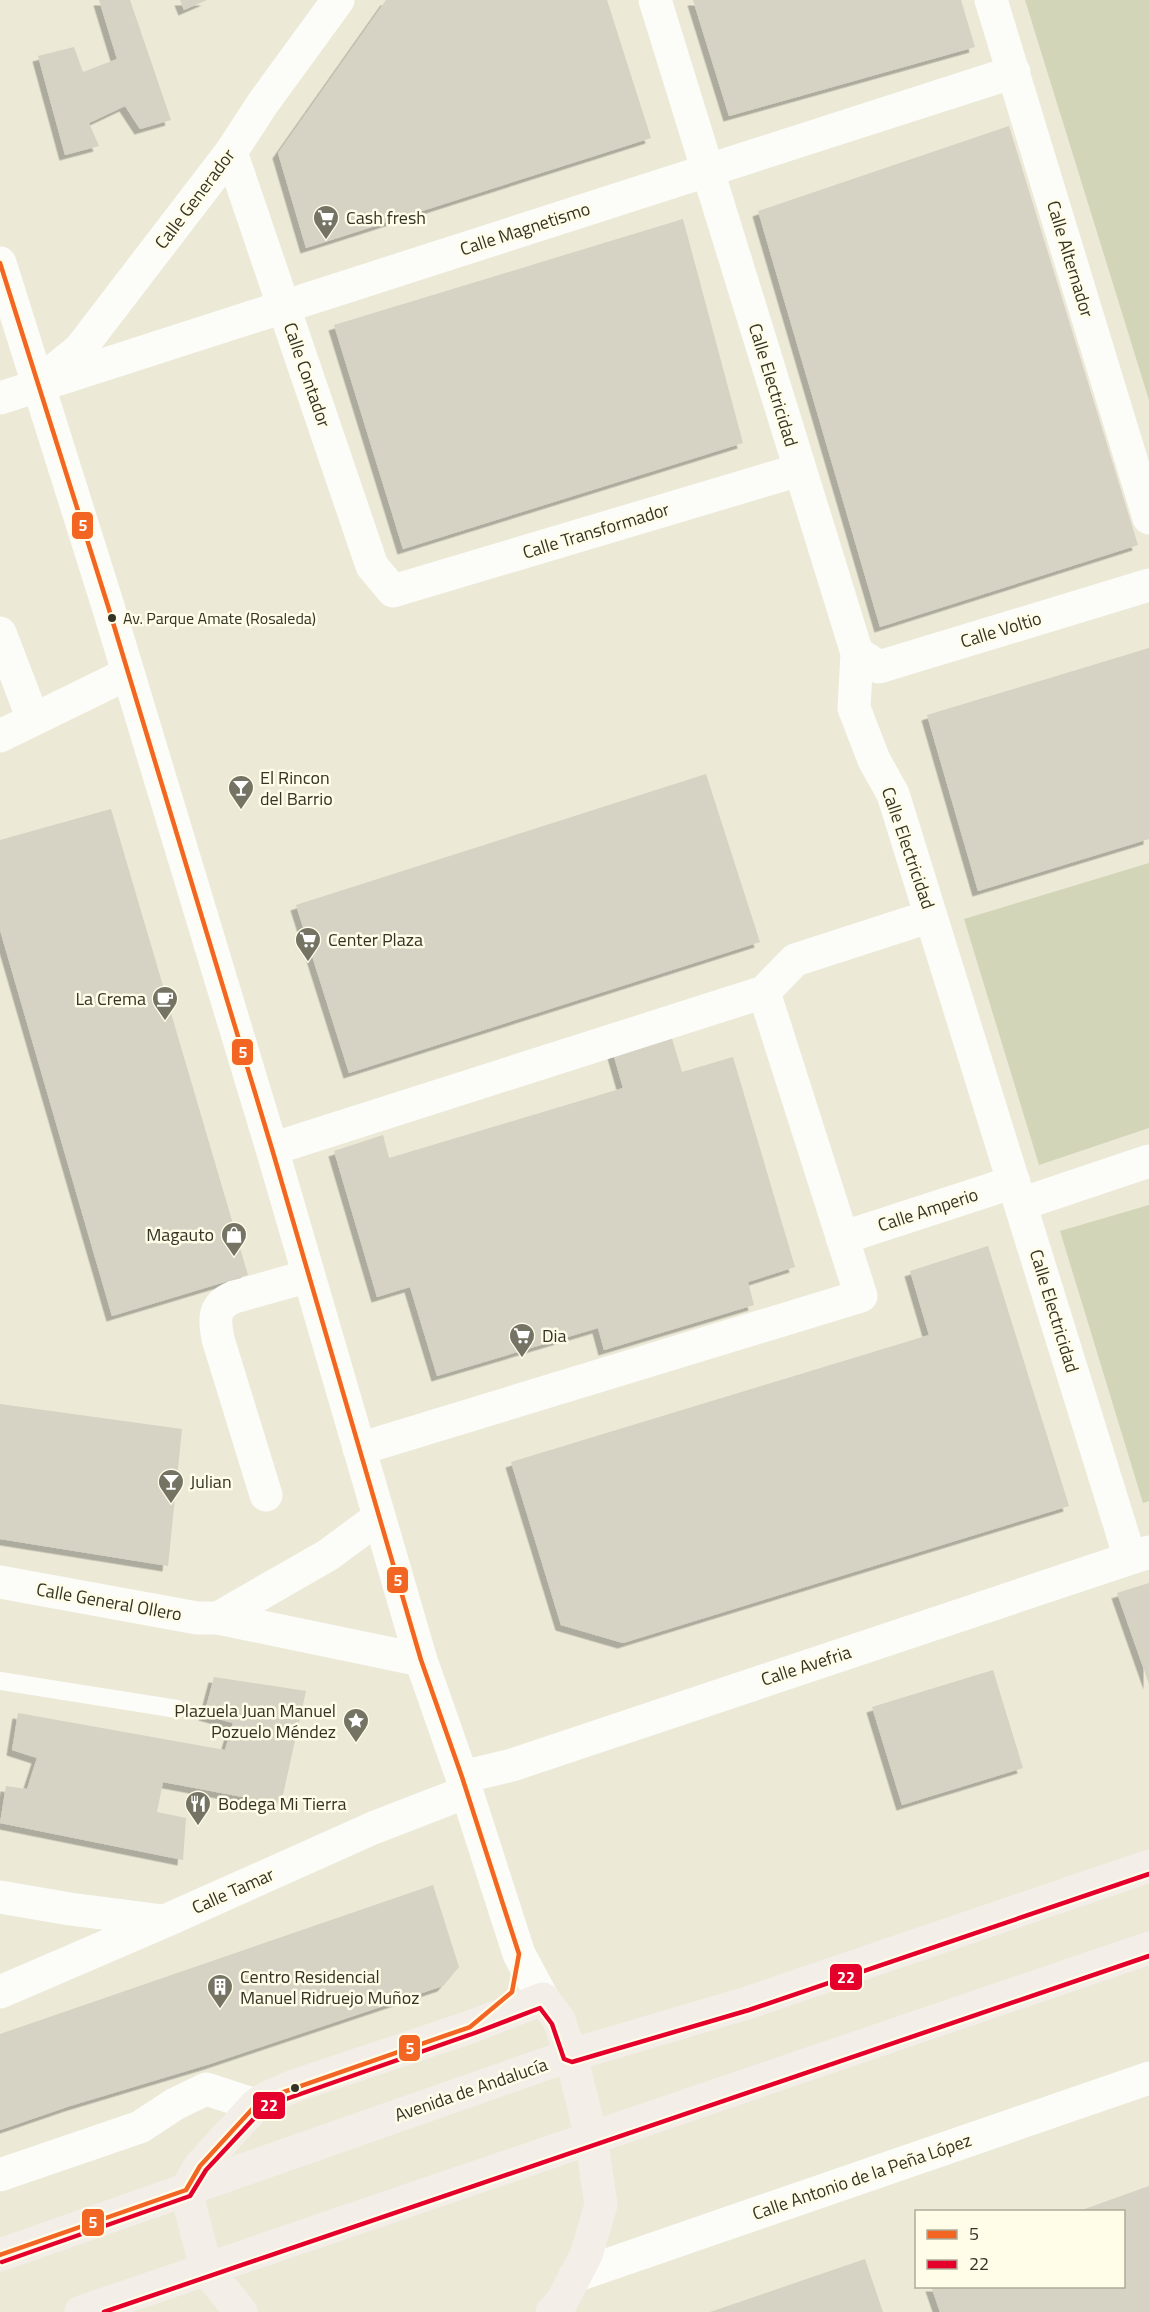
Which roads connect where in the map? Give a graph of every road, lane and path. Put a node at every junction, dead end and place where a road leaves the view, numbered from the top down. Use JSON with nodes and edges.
{"nodes":[{"id":1,"x":338,"y":0,"type":"edge"},
{"id":2,"x":655,"y":0,"type":"edge"},
{"id":3,"x":991,"y":0,"type":"edge"},
{"id":4,"x":1014,"y":72,"type":"junction"},
{"id":5,"x":231,"y":152,"type":"junction"},
{"id":6,"x":709,"y":170,"type":"junction"},
{"id":7,"x":0,"y":263,"type":"edge"},
{"id":8,"x":284,"y":306,"type":"junction"},
{"id":9,"x":37,"y":385,"type":"junction"},
{"id":10,"x":0,"y":398,"type":"edge"},
{"id":11,"x":799,"y":470,"type":"junction"},
{"id":12,"x":1149,"y":518,"type":"edge"},
{"id":13,"x":1149,"y":585,"type":"edge"},
{"id":14,"x":393,"y":591,"type":"joint"},
{"id":15,"x":0,"y":633,"type":"edge"},
{"id":16,"x":857,"y":653,"type":"junction"},
{"id":17,"x":127,"y":674,"type":"junction"},
{"id":18,"x":33,"y":719,"type":"junction"},
{"id":19,"x":0,"y":736,"type":"edge"},
{"id":20,"x":931,"y":916,"type":"junction"},
{"id":21,"x":764,"y":992,"type":"junction"},
{"id":22,"x":272,"y":1149,"type":"junction"},
{"id":23,"x":1149,"y":1161,"type":"edge"},
{"id":24,"x":1017,"y":1193,"type":"junction"},
{"id":25,"x":842,"y":1238,"type":"junction"},
{"id":26,"x":309,"y":1276,"type":"junction"},
{"id":27,"x":359,"y":1449,"type":"junction"},
{"id":28,"x":266,"y":1495,"type":"dead end"},
{"id":29,"x":378,"y":1518,"type":"junction"},
{"id":30,"x":1140,"y":1555,"type":"edge"},
{"id":31,"x":0,"y":1582,"type":"edge"},
{"id":32,"x":218,"y":1618,"type":"junction"},
{"id":33,"x":421,"y":1660,"type":"junction"},
{"id":34,"x":0,"y":1681,"type":"edge"},
{"id":35,"x":177,"y":1709,"type":"dead end"},
{"id":36,"x":464,"y":1785,"type":"junction"},
{"id":37,"x":1149,"y":1866,"type":"edge"},
{"id":38,"x":0,"y":1897,"type":"edge"},
{"id":39,"x":165,"y":1922,"type":"junction"},
{"id":40,"x":1149,"y":1948,"type":"edge"},
{"id":41,"x":519,"y":1954,"type":"junction"},
{"id":42,"x":0,"y":1992,"type":"edge"},
{"id":43,"x":543,"y":1999,"type":"junction"},
{"id":44,"x":470,"y":2027,"type":"junction"},
{"id":45,"x":571,"y":2055,"type":"junction"},
{"id":46,"x":1149,"y":2078,"type":"edge"},
{"id":47,"x":256,"y":2105,"type":"junction"},
{"id":48,"x":591,"y":2137,"type":"junction"},
{"id":49,"x":0,"y":2175,"type":"edge"},
{"id":50,"x":186,"y":2190,"type":"junction"},
{"id":51,"x":0,"y":2254,"type":"edge"},
{"id":52,"x":206,"y":2270,"type":"junction"},
{"id":53,"x":575,"y":2276,"type":"junction"},
{"id":54,"x":81,"y":2312,"type":"edge"},
{"id":55,"x":241,"y":2312,"type":"edge"},
{"id":56,"x":552,"y":2312,"type":"edge"}],
"edges":[{"from":1,"to":5,"type":"street","name":"Calle Generador"},
{"from":2,"to":6,"type":"street","name":"Calle Electricidad"},
{"from":3,"to":4,"type":"street","name":"Calle Alternador"},
{"from":4,"to":6,"type":"street","name":"Calle Magnetismo"},
{"from":4,"to":12,"type":"street","name":"Calle Alternador"},
{"from":5,"to":8,"type":"street","name":"Calle Contador"},
{"from":5,"to":9,"type":"street","name":"Calle Generador"},
{"from":6,"to":8,"type":"street","name":"Calle Magnetismo"},
{"from":6,"to":11,"type":"street","name":"Calle Electricidad"},
{"from":7,"to":9,"type":"street"},
{"from":8,"to":9,"type":"street","name":"Calle Magnetismo"},
{"from":8,"to":14,"type":"street","name":"Calle Contador"},
{"from":9,"to":10,"type":"street","name":"Calle Magnetismo"},
{"from":9,"to":17,"type":"street"},
{"from":11,"to":14,"type":"street","name":"Calle Transformador"},
{"from":11,"to":16,"type":"street","name":"Calle Electricidad"},
{"from":13,"to":16,"type":"street","name":"Calle Voltio"},
{"from":15,"to":18,"type":"street"},
{"from":16,"to":20,"type":"street","name":"Calle Electricidad"},
{"from":17,"to":18,"type":"street"},
{"from":17,"to":22,"type":"street"},
{"from":18,"to":19,"type":"street"},
{"from":20,"to":21,"type":"street"},
{"from":20,"to":24,"type":"street","name":"Calle Electricidad"},
{"from":21,"to":22,"type":"street"},
{"from":21,"to":25,"type":"street"},
{"from":22,"to":26,"type":"street"},
{"from":23,"to":24,"type":"street","name":"Calle Amperio"},
{"from":24,"to":25,"type":"street","name":"Calle Amperio"},
{"from":24,"to":30,"type":"street","name":"Calle Electricidad"},
{"from":25,"to":27,"type":"street"},
{"from":26,"to":27,"type":"street"},
{"from":26,"to":28,"type":"street"},
{"from":27,"to":29,"type":"street"},
{"from":29,"to":32,"type":"street"},
{"from":29,"to":33,"type":"street"},
{"from":30,"to":36,"type":"street","name":"Calle Avefria"},
{"from":31,"to":32,"type":"street","name":"Calle General Ollero"},
{"from":32,"to":33,"type":"street","name":"Calle General Ollero"},
{"from":33,"to":36,"type":"street"},
{"from":34,"to":35,"type":"lane"},
{"from":36,"to":39,"type":"street","name":"Calle Tamar"},
{"from":36,"to":41,"type":"street"},
{"from":37,"to":45,"type":"main road","name":"Avenida de Andalucía"},
{"from":38,"to":39,"type":"street"},
{"from":39,"to":42,"type":"street","name":"Calle Tamar"},
{"from":40,"to":48,"type":"main road"},
{"from":41,"to":43,"type":"street"},
{"from":41,"to":44,"type":"street"},
{"from":43,"to":44,"type":"main road"},
{"from":43,"to":45,"type":"main road"},
{"from":44,"to":47,"type":"main road"},
{"from":45,"to":48,"type":"main road"},
{"from":45,"to":50,"type":"main road","name":"Avenida de Andalucía"},
{"from":46,"to":53,"type":"street","name":"Calle Antonio de la Peña López"},
{"from":47,"to":49,"type":"street"},
{"from":47,"to":50,"type":"main road"},
{"from":48,"to":52,"type":"main road"},
{"from":48,"to":53,"type":"main road"},
{"from":50,"to":51,"type":"main road","name":"Avenida de Andalucía"},
{"from":50,"to":52,"type":"main road"},
{"from":52,"to":54,"type":"main road"},
{"from":52,"to":55,"type":"main road"},
{"from":53,"to":56,"type":"main road"}]}
